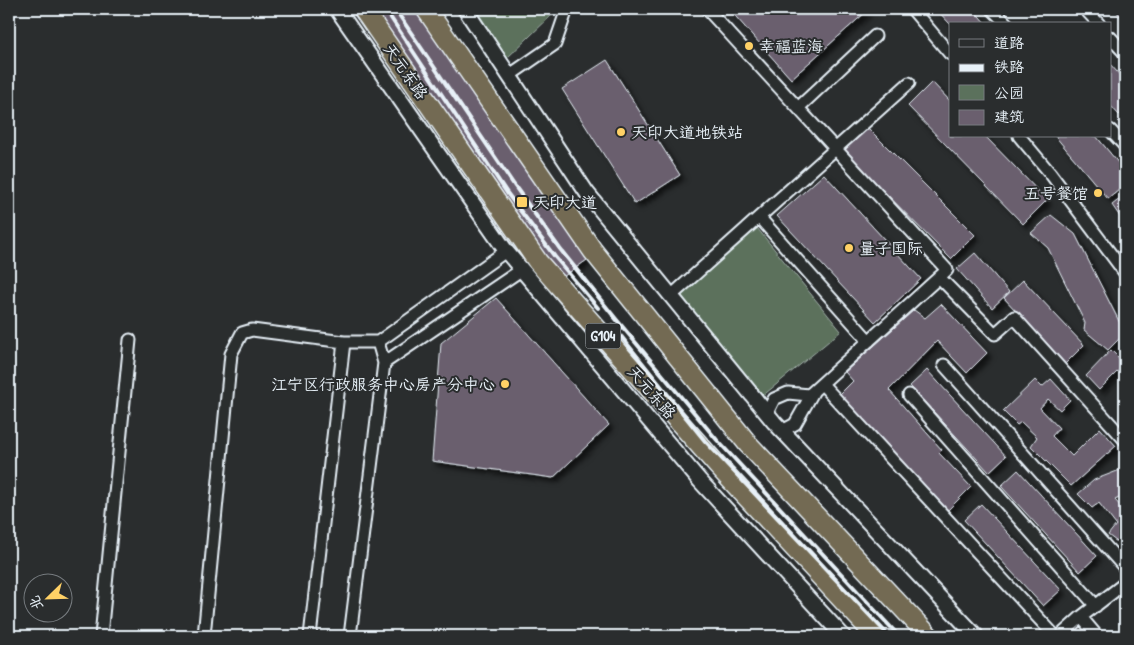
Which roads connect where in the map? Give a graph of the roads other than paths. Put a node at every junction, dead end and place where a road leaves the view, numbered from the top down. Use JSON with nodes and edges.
{"nodes":[{"id":1,"x":337,"y":9,"type":"edge"},
{"id":2,"x":363,"y":9,"type":"edge"},
{"id":3,"x":426,"y":9,"type":"edge"},
{"id":4,"x":465,"y":9,"type":"edge"},
{"id":5,"x":567,"y":9,"type":"edge"},
{"id":6,"x":707,"y":9,"type":"edge"},
{"id":7,"x":912,"y":9,"type":"edge"},
{"id":8,"x":992,"y":9,"type":"edge"},
{"id":9,"x":1085,"y":9,"type":"edge"},
{"id":10,"x":1005,"y":22,"type":"edge"},
{"id":11,"x":1097,"y":22,"type":"edge"},
{"id":12,"x":875,"y":36,"type":"dead end"},
{"id":13,"x":1112,"y":38,"type":"edge"},
{"id":14,"x":949,"y":53,"type":"edge"},
{"id":15,"x":1125,"y":53,"type":"edge"},
{"id":16,"x":510,"y":76,"type":"junction"},
{"id":17,"x":909,"y":83,"type":"dead end"},
{"id":18,"x":798,"y":108,"type":"junction"},
{"id":19,"x":1112,"y":132,"type":"edge"},
{"id":20,"x":1021,"y":138,"type":"edge"},
{"id":21,"x":1125,"y":146,"type":"edge"},
{"id":22,"x":835,"y":149,"type":"junction"},
{"id":23,"x":759,"y":217,"type":"junction"},
{"id":24,"x":506,"y":252,"type":"junction"},
{"id":25,"x":522,"y":270,"type":"junction"},
{"id":26,"x":1125,"y":273,"type":"edge"},
{"id":27,"x":939,"y":277,"type":"junction"},
{"id":28,"x":671,"y":296,"type":"junction"},
{"id":29,"x":130,"y":340,"type":"dead end"},
{"id":30,"x":870,"y":341,"type":"junction"},
{"id":31,"x":344,"y":342,"type":"junction"},
{"id":32,"x":378,"y":342,"type":"junction"},
{"id":33,"x":384,"y":363,"type":"junction"},
{"id":34,"x":944,"y":365,"type":"dead end"},
{"id":35,"x":822,"y":384,"type":"junction"},
{"id":36,"x":813,"y":392,"type":"junction"},
{"id":37,"x":909,"y":396,"type":"dead end"},
{"id":38,"x":767,"y":413,"type":"junction"},
{"id":39,"x":782,"y":431,"type":"junction"},
{"id":40,"x":1125,"y":440,"type":"edge"},
{"id":41,"x":1125,"y":568,"type":"edge"},
{"id":42,"x":1125,"y":583,"type":"edge"},
{"id":43,"x":1096,"y":606,"type":"junction"},
{"id":44,"x":1080,"y":617,"type":"junction"},
{"id":45,"x":101,"y":636,"type":"edge"},
{"id":46,"x":204,"y":636,"type":"edge"},
{"id":47,"x":310,"y":636,"type":"edge"},
{"id":48,"x":350,"y":636,"type":"edge"},
{"id":49,"x":843,"y":636,"type":"edge"},
{"id":50,"x":876,"y":636,"type":"edge"},
{"id":51,"x":929,"y":636,"type":"edge"},
{"id":52,"x":976,"y":636,"type":"edge"},
{"id":53,"x":1055,"y":636,"type":"edge"},
{"id":54,"x":1060,"y":636,"type":"edge"},
{"id":55,"x":1097,"y":636,"type":"edge"}],
"edges":[{"from":1,"to":24,"type":"street","name":"天元东路"},
{"from":2,"to":50,"type":"highway","name":"天元东路","number":"G104"},
{"from":3,"to":51,"type":"highway","number":"G104"},
{"from":4,"to":16,"type":"street"},
{"from":5,"to":16,"type":"street"},
{"from":6,"to":18,"type":"street"},
{"from":7,"to":14,"type":"street"},
{"from":8,"to":10,"type":"street"},
{"from":9,"to":11,"type":"street"},
{"from":12,"to":18,"type":"street"},
{"from":13,"to":15,"type":"street"},
{"from":16,"to":28,"type":"street"},
{"from":17,"to":22,"type":"street"},
{"from":18,"to":22,"type":"street"},
{"from":19,"to":21,"type":"street"},
{"from":20,"to":26,"type":"street"},
{"from":22,"to":23,"type":"street"},
{"from":22,"to":27,"type":"street"},
{"from":23,"to":28,"type":"street"},
{"from":23,"to":30,"type":"street"},
{"from":24,"to":25,"type":"street","name":"天元东路"},
{"from":24,"to":32,"type":"street"},
{"from":25,"to":33,"type":"street"},
{"from":25,"to":49,"type":"street","name":"天元东路"},
{"from":27,"to":30,"type":"street"},
{"from":27,"to":40,"type":"street"},
{"from":28,"to":38,"type":"street"},
{"from":29,"to":45,"type":"street"},
{"from":30,"to":35,"type":"street"},
{"from":31,"to":32,"type":"street"},
{"from":31,"to":46,"type":"street"},
{"from":31,"to":47,"type":"street"},
{"from":32,"to":33,"type":"street"},
{"from":33,"to":48,"type":"street"},
{"from":34,"to":41,"type":"street"},
{"from":35,"to":36,"type":"street"},
{"from":35,"to":53,"type":"street"},
{"from":36,"to":38,"type":"street"},
{"from":36,"to":39,"type":"street"},
{"from":37,"to":43,"type":"street"},
{"from":38,"to":39,"type":"street"},
{"from":39,"to":52,"type":"street"},
{"from":42,"to":43,"type":"street"},
{"from":43,"to":44,"type":"street"},
{"from":44,"to":54,"type":"street"},
{"from":44,"to":55,"type":"street"}]}
